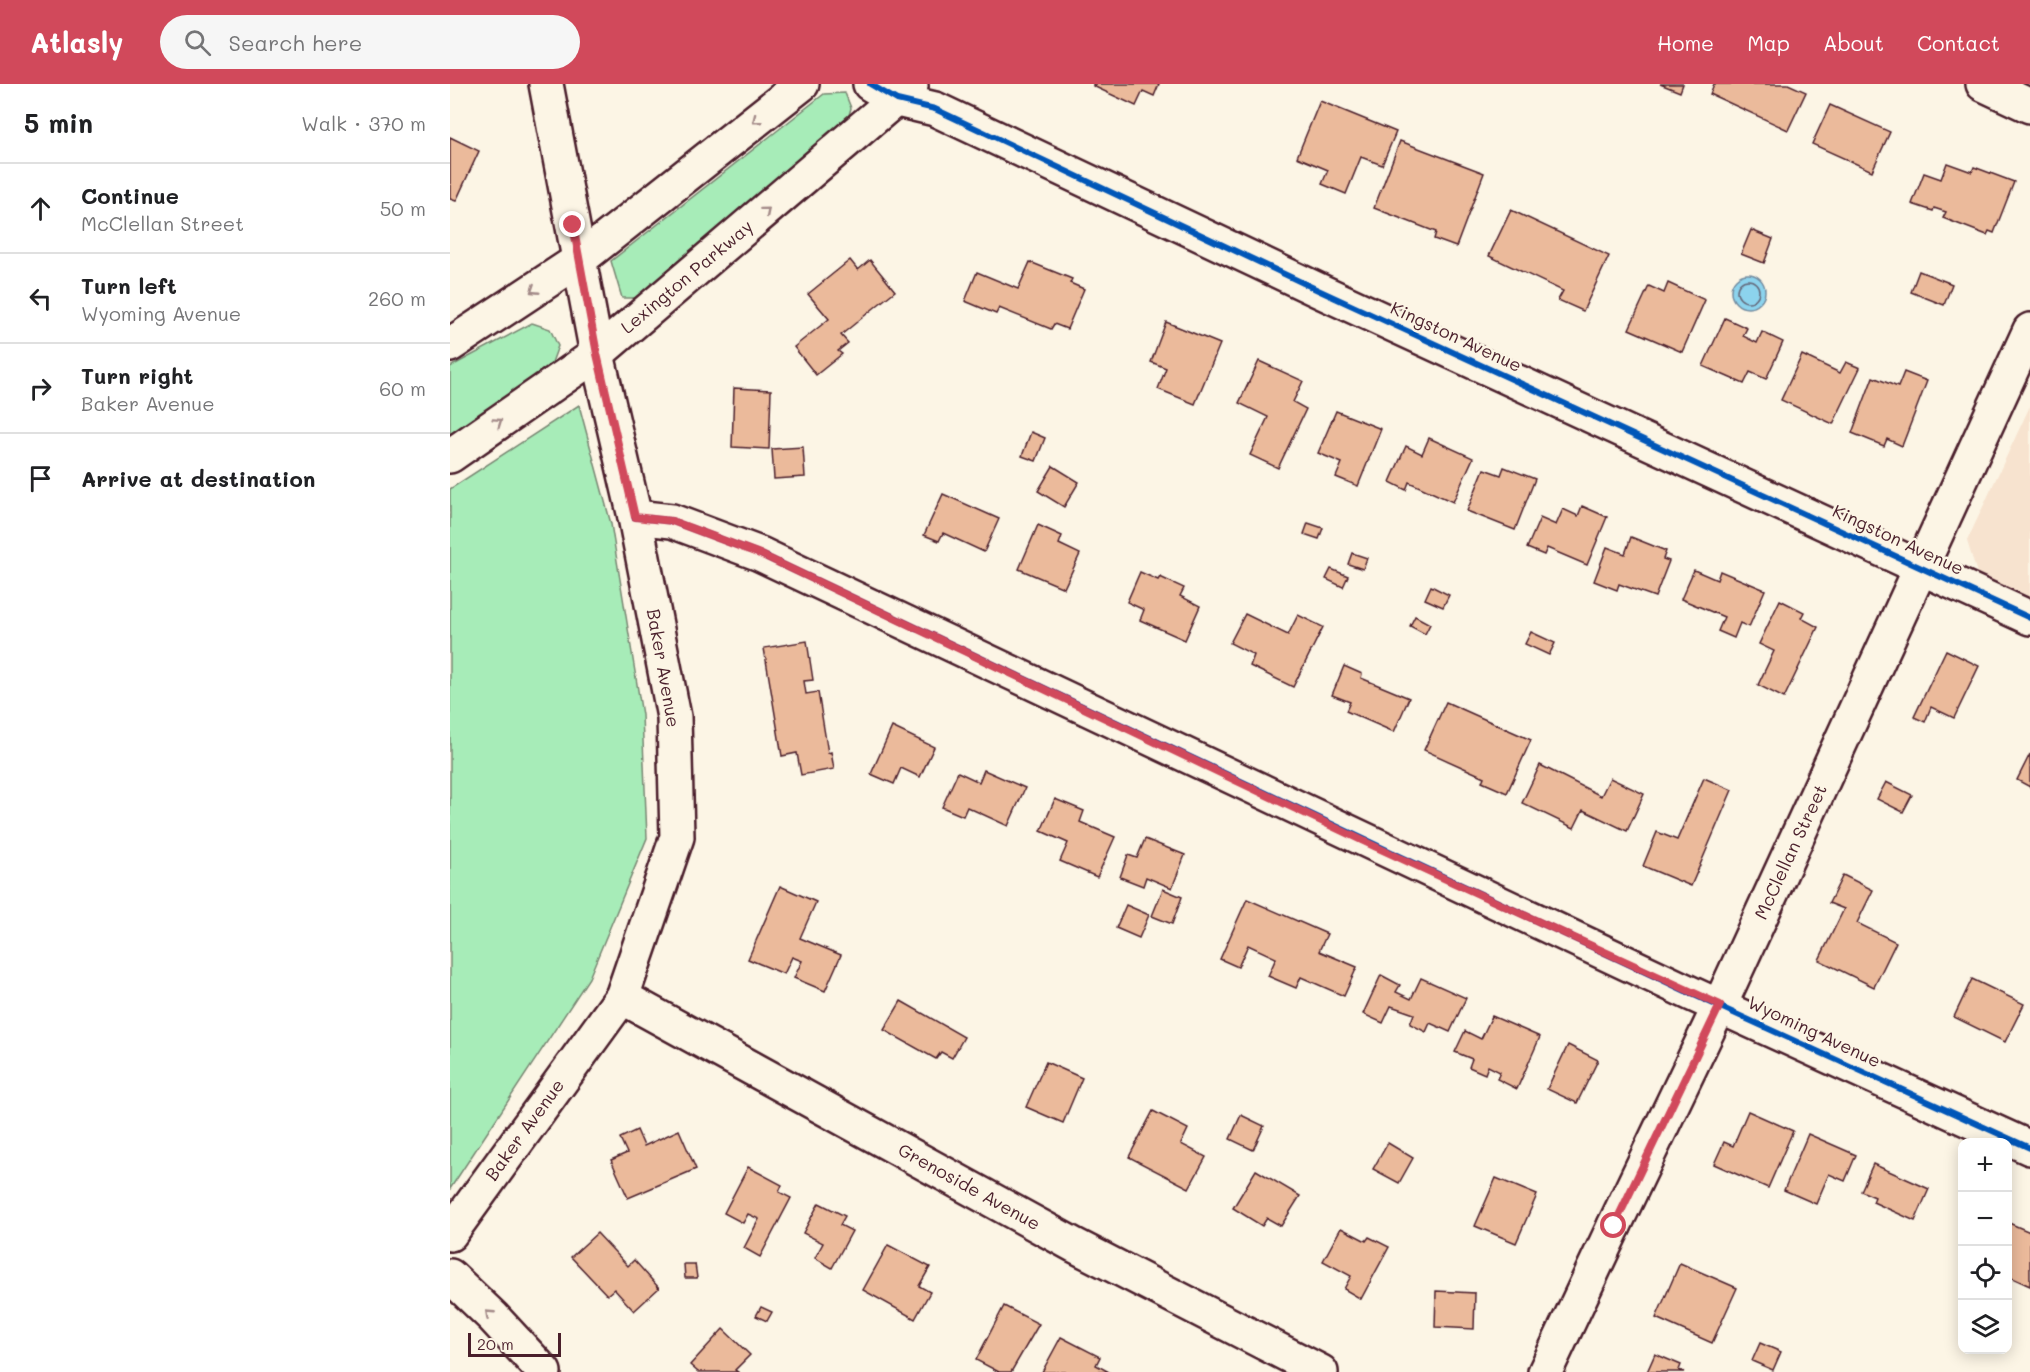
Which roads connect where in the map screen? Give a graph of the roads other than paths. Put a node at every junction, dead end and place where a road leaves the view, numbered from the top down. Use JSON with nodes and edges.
{"nodes":[{"id":1,"x":546,"y":84,"type":"edge"},
{"id":2,"x":802,"y":84,"type":"edge"},
{"id":3,"x":1983,"y":84,"type":"edge"},
{"id":4,"x":893,"y":89,"type":"edge"},
{"id":5,"x":2030,"y":106,"type":"edge"},
{"id":6,"x":579,"y":260,"type":"junction"},
{"id":7,"x":2030,"y":330,"type":"edge"},
{"id":8,"x":450,"y":345,"type":"edge"},
{"id":9,"x":597,"y":354,"type":"junction"},
{"id":10,"x":450,"y":456,"type":"edge"},
{"id":11,"x":635,"y":517,"type":"junction"},
{"id":12,"x":1922,"y":568,"type":"junction"},
{"id":13,"x":2030,"y":618,"type":"edge"},
{"id":14,"x":622,"y":997,"type":"junction"},
{"id":15,"x":1720,"y":1005,"type":"junction"},
{"id":16,"x":2030,"y":1148,"type":"edge"},
{"id":17,"x":450,"y":1234,"type":"edge"},
{"id":18,"x":450,"y":1276,"type":"edge"},
{"id":19,"x":544,"y":1372,"type":"edge"},
{"id":20,"x":1321,"y":1372,"type":"edge"},
{"id":21,"x":1545,"y":1372,"type":"edge"}],
"edges":[{"from":1,"to":6,"type":"street","name":"Baker Avenue"},
{"from":2,"to":6,"type":"street","one_way":true},
{"from":3,"to":5,"type":"street"},
{"from":9,"to":4,"type":"street","name":"Lexington Parkway","one_way":true},
{"from":4,"to":12,"type":"street","name":"Kingston Avenue"},
{"from":6,"to":8,"type":"street","one_way":true},
{"from":6,"to":9,"type":"street","name":"Baker Avenue"},
{"from":7,"to":12,"type":"street","name":"McClellan Street"},
{"from":10,"to":9,"type":"street","name":"Lexington Parkway","one_way":true},
{"from":9,"to":11,"type":"street","name":"Baker Avenue"},
{"from":11,"to":14,"type":"street","name":"Baker Avenue"},
{"from":11,"to":15,"type":"street","name":"Wyoming Avenue"},
{"from":12,"to":13,"type":"street","name":"Kingston Avenue"},
{"from":12,"to":15,"type":"street","name":"McClellan Street"},
{"from":14,"to":17,"type":"street","name":"Baker Avenue"},
{"from":14,"to":20,"type":"street","name":"Grenoside Avenue"},
{"from":15,"to":16,"type":"street","name":"Wyoming Avenue"},
{"from":15,"to":21,"type":"street","name":"McClellan Street"},
{"from":19,"to":18,"type":"street","one_way":true}]}
